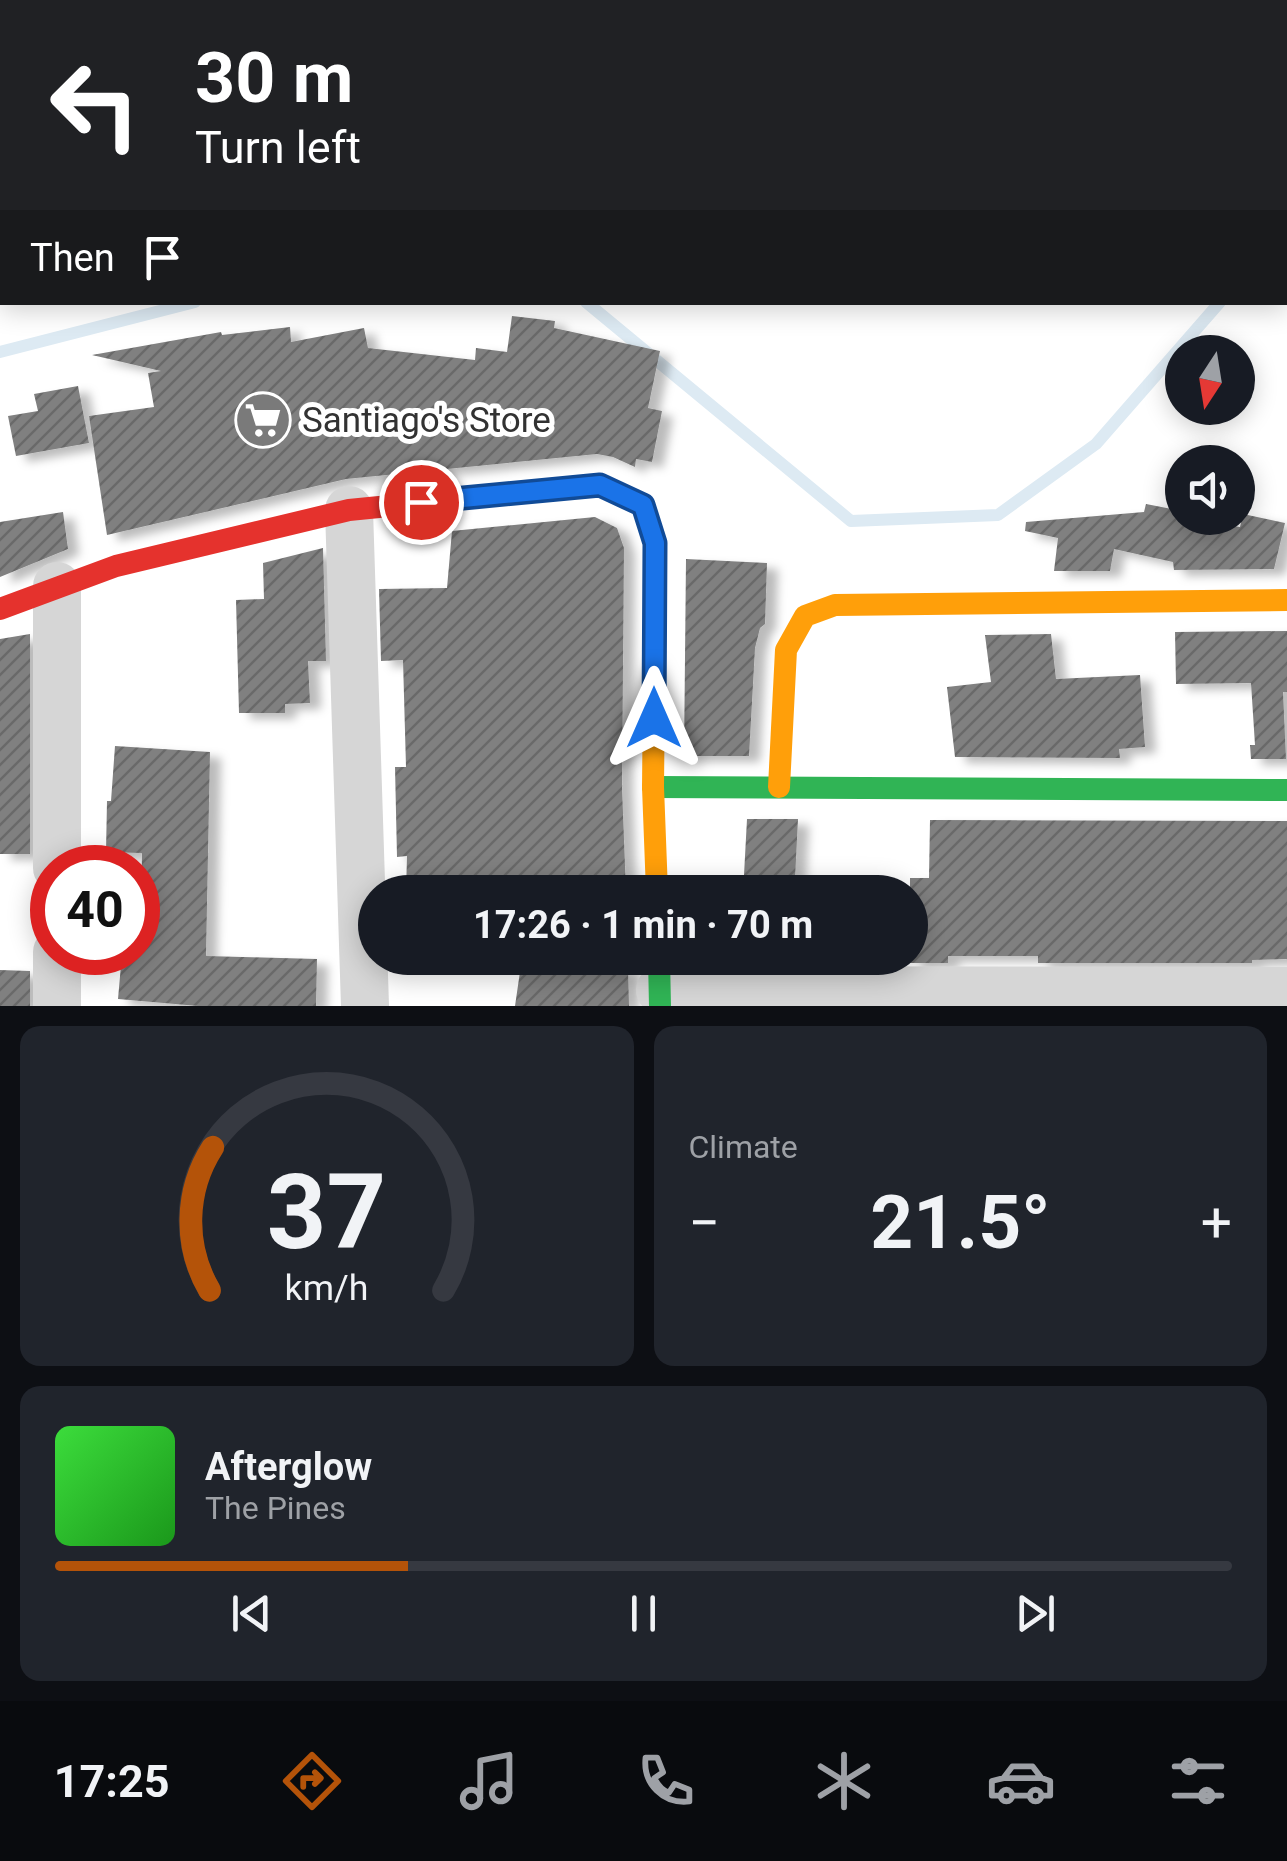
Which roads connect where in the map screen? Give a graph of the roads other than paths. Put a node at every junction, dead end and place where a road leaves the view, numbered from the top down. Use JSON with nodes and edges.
{"nodes":[{"id":1,"x":349,"y":510,"type":"junction"},
{"id":2,"x":57,"y":586,"type":"junction"},
{"id":3,"x":1287,"y":600,"type":"edge"},
{"id":4,"x":0,"y":609,"type":"edge"},
{"id":5,"x":653,"y":787,"type":"junction"},
{"id":6,"x":779,"y":787,"type":"junction"},
{"id":7,"x":1287,"y":790,"type":"edge"},
{"id":8,"x":57,"y":845,"type":"edge"},
{"id":9,"x":656,"y":875,"type":"edge"},
{"id":10,"x":57,"y":975,"type":"edge"},
{"id":11,"x":660,"y":984,"type":"edge"},
{"id":12,"x":1287,"y":990,"type":"edge"},
{"id":13,"x":57,"y":1006,"type":"edge"},
{"id":14,"x":365,"y":1006,"type":"edge"}],
"edges":[{"from":1,"to":2,"type":"street"},
{"from":1,"to":5,"type":"street"},
{"from":1,"to":14,"type":"street"},
{"from":2,"to":4,"type":"street"},
{"from":2,"to":8,"type":"street"},
{"from":3,"to":6,"type":"street"},
{"from":5,"to":6,"type":"street"},
{"from":5,"to":9,"type":"street"},
{"from":6,"to":7,"type":"street"},
{"from":10,"to":13,"type":"street"},
{"from":11,"to":12,"type":"street"}]}
